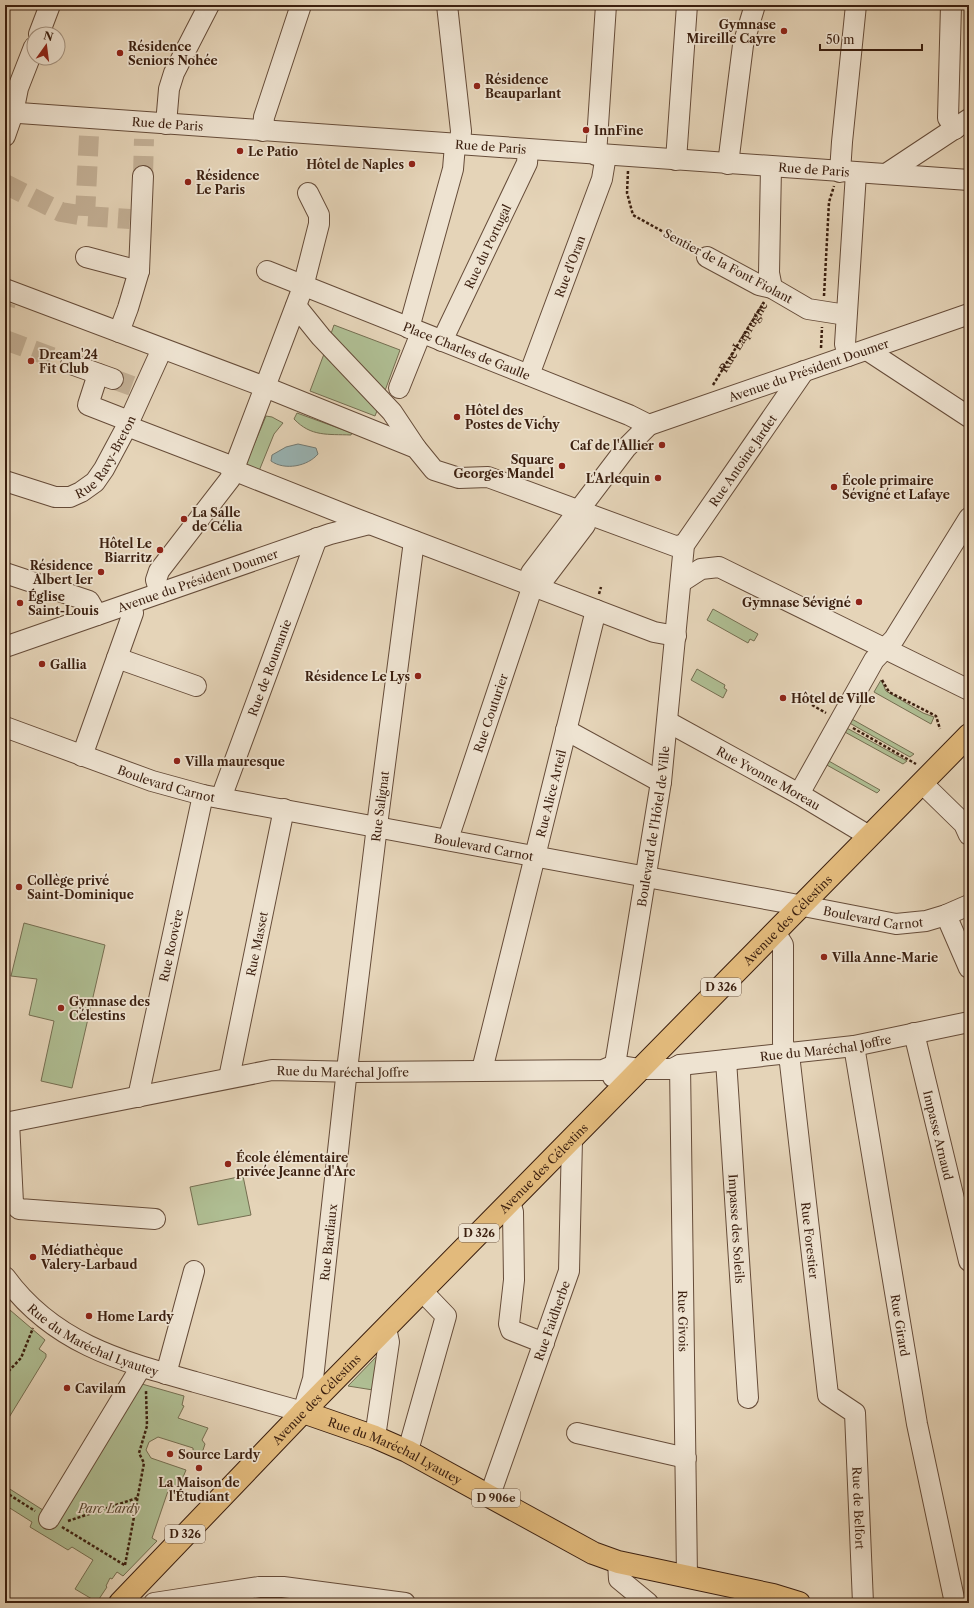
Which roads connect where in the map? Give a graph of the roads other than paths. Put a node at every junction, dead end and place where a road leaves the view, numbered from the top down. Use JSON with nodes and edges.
{"nodes":[{"id":1,"x":50,"y":5,"type":"edge"},
{"id":2,"x":209,"y":5,"type":"edge"},
{"id":3,"x":301,"y":5,"type":"edge"},
{"id":4,"x":448,"y":5,"type":"edge"},
{"id":5,"x":606,"y":5,"type":"edge"},
{"id":6,"x":687,"y":5,"type":"edge"},
{"id":7,"x":754,"y":5,"type":"edge"},
{"id":8,"x":856,"y":5,"type":"edge"},
{"id":9,"x":952,"y":5,"type":"edge"},
{"id":10,"x":42,"y":26,"type":"edge"},
{"id":11,"x":27,"y":66,"type":"edge"},
{"id":12,"x":9,"y":112,"type":"edge"},
{"id":13,"x":166,"y":124,"type":"junction"},
{"id":14,"x":962,"y":124,"type":"edge"},
{"id":15,"x":263,"y":131,"type":"junction"},
{"id":16,"x":5,"y":136,"type":"edge"},
{"id":17,"x":457,"y":145,"type":"junction"},
{"id":18,"x":528,"y":150,"type":"junction"},
{"id":19,"x":601,"y":155,"type":"junction"},
{"id":20,"x":676,"y":160,"type":"junction"},
{"id":21,"x":728,"y":164,"type":"junction"},
{"id":22,"x":771,"y":167,"type":"junction"},
{"id":23,"x":848,"y":172,"type":"junction"},
{"id":24,"x":886,"y":174,"type":"junction"},
{"id":25,"x":143,"y":176,"type":"tunnel mouth"},
{"id":26,"x":969,"y":180,"type":"edge"},
{"id":27,"x":308,"y":192,"type":"dead end"},
{"id":28,"x":86,"y":257,"type":"dead end"},
{"id":29,"x":707,"y":257,"type":"road end"},
{"id":30,"x":139,"y":271,"type":"junction"},
{"id":31,"x":266,"y":271,"type":"dead end"},
{"id":32,"x":303,"y":287,"type":"junction"},
{"id":33,"x":772,"y":288,"type":"junction"},
{"id":34,"x":7,"y":294,"type":"edge"},
{"id":35,"x":296,"y":306,"type":"junction"},
{"id":36,"x":969,"y":314,"type":"edge"},
{"id":37,"x":846,"y":315,"type":"junction"},
{"id":38,"x":415,"y":331,"type":"junction"},
{"id":39,"x":119,"y":332,"type":"junction"},
{"id":40,"x":442,"y":341,"type":"junction"},
{"id":41,"x":162,"y":349,"type":"junction"},
{"id":42,"x":867,"y":350,"type":"junction"},
{"id":43,"x":848,"y":356,"type":"junction"},
{"id":44,"x":72,"y":364,"type":"tunnel mouth"},
{"id":45,"x":804,"y":371,"type":"junction"},
{"id":46,"x":529,"y":375,"type":"junction"},
{"id":47,"x":265,"y":388,"type":"junction"},
{"id":48,"x":399,"y":388,"type":"dead end"},
{"id":49,"x":969,"y":417,"type":"edge"},
{"id":50,"x":128,"y":423,"type":"junction"},
{"id":51,"x":648,"y":425,"type":"junction"},
{"id":52,"x":416,"y":448,"type":"junction"},
{"id":53,"x":233,"y":470,"type":"junction"},
{"id":54,"x":5,"y":481,"type":"edge"},
{"id":55,"x":585,"y":512,"type":"junction"},
{"id":56,"x":969,"y":518,"type":"edge"},
{"id":57,"x":369,"y":524,"type":"junction"},
{"id":58,"x":317,"y":538,"type":"junction"},
{"id":59,"x":414,"y":541,"type":"junction"},
{"id":60,"x":684,"y":548,"type":"junction"},
{"id":61,"x":5,"y":574,"type":"edge"},
{"id":62,"x":681,"y":582,"type":"junction"},
{"id":63,"x":532,"y":586,"type":"junction"},
{"id":64,"x":160,"y":593,"type":"junction"},
{"id":65,"x":130,"y":604,"type":"junction"},
{"id":66,"x":596,"y":610,"type":"junction"},
{"id":67,"x":97,"y":615,"type":"junction"},
{"id":68,"x":676,"y":636,"type":"junction"},
{"id":69,"x":5,"y":647,"type":"edge"},
{"id":70,"x":880,"y":654,"type":"junction"},
{"id":71,"x":117,"y":658,"type":"junction"},
{"id":72,"x":196,"y":686,"type":"dead end"},
{"id":73,"x":969,"y":690,"type":"edge"},
{"id":74,"x":668,"y":722,"type":"junction"},
{"id":75,"x":5,"y":726,"type":"edge"},
{"id":76,"x":566,"y":730,"type":"junction"},
{"id":77,"x":969,"y":735,"type":"edge"},
{"id":78,"x":82,"y":756,"type":"junction"},
{"id":79,"x":921,"y":774,"type":"junction"},
{"id":80,"x":661,"y":782,"type":"junction"},
{"id":81,"x":799,"y":794,"type":"junction"},
{"id":82,"x":212,"y":796,"type":"junction"},
{"id":83,"x":284,"y":809,"type":"junction"},
{"id":84,"x":377,"y":826,"type":"junction"},
{"id":85,"x":969,"y":835,"type":"edge"},
{"id":86,"x":869,"y":836,"type":"junction"},
{"id":87,"x":448,"y":839,"type":"junction"},
{"id":88,"x":536,"y":856,"type":"junction"},
{"id":89,"x":646,"y":876,"type":"junction"},
{"id":90,"x":802,"y":905,"type":"junction"},
{"id":91,"x":969,"y":905,"type":"edge"},
{"id":92,"x":946,"y":915,"type":"junction"},
{"id":93,"x":775,"y":932,"type":"junction"},
{"id":94,"x":969,"y":968,"type":"edge"},
{"id":95,"x":969,"y":1022,"type":"edge"},
{"id":96,"x":914,"y":1033,"type":"junction"},
{"id":97,"x":854,"y":1046,"type":"junction"},
{"id":98,"x":658,"y":1051,"type":"junction"},
{"id":99,"x":787,"y":1053,"type":"junction"},
{"id":100,"x":726,"y":1060,"type":"junction"},
{"id":101,"x":615,"y":1065,"type":"junction"},
{"id":102,"x":680,"y":1065,"type":"junction"},
{"id":103,"x":640,"y":1069,"type":"junction"},
{"id":104,"x":482,"y":1070,"type":"junction"},
{"id":105,"x":347,"y":1072,"type":"junction"},
{"id":106,"x":229,"y":1078,"type":"junction"},
{"id":107,"x":138,"y":1097,"type":"junction"},
{"id":108,"x":610,"y":1100,"type":"junction"},
{"id":109,"x":7,"y":1123,"type":"edge"},
{"id":110,"x":572,"y":1139,"type":"junction"},
{"id":111,"x":510,"y":1202,"type":"junction"},
{"id":112,"x":155,"y":1219,"type":"dead end"},
{"id":113,"x":969,"y":1261,"type":"edge"},
{"id":114,"x":194,"y":1271,"type":"dead end"},
{"id":115,"x":5,"y":1277,"type":"edge"},
{"id":116,"x":422,"y":1291,"type":"junction"},
{"id":117,"x":386,"y":1328,"type":"junction"},
{"id":118,"x":544,"y":1343,"type":"junction"},
{"id":119,"x":141,"y":1367,"type":"junction"},
{"id":120,"x":166,"y":1374,"type":"junction"},
{"id":121,"x":748,"y":1398,"type":"dead end"},
{"id":122,"x":303,"y":1412,"type":"junction"},
{"id":123,"x":855,"y":1413,"type":"joint"},
{"id":124,"x":577,"y":1433,"type":"dead end"},
{"id":125,"x":375,"y":1437,"type":"junction"},
{"id":126,"x":407,"y":1451,"type":"junction"},
{"id":127,"x":686,"y":1458,"type":"junction"},
{"id":128,"x":490,"y":1495,"type":"junction"},
{"id":129,"x":55,"y":1523,"type":"road end"},
{"id":130,"x":618,"y":1562,"type":"junction"},
{"id":131,"x":687,"y":1577,"type":"junction"},
{"id":132,"x":280,"y":1595,"type":"edge"},
{"id":133,"x":132,"y":1599,"type":"edge"},
{"id":134,"x":154,"y":1603,"type":"edge"},
{"id":135,"x":405,"y":1603,"type":"edge"},
{"id":136,"x":648,"y":1603,"type":"edge"},
{"id":137,"x":799,"y":1603,"type":"edge"},
{"id":138,"x":863,"y":1603,"type":"edge"},
{"id":139,"x":954,"y":1603,"type":"edge"}],
"edges":[{"from":1,"to":10,"type":"street"},
{"from":2,"to":13,"type":"street"},
{"from":3,"to":15,"type":"street"},
{"from":4,"to":17,"type":"street"},
{"from":5,"to":19,"type":"street","name":"Rue d'Oran"},
{"from":6,"to":20,"type":"street"},
{"from":7,"to":21,"type":"street"},
{"from":8,"to":23,"type":"street"},
{"from":9,"to":14,"type":"street"},
{"from":11,"to":12,"type":"street"},
{"from":12,"to":13,"type":"street","name":"Rue de Paris"},
{"from":12,"to":16,"type":"street"},
{"from":13,"to":15,"type":"street","name":"Rue de Paris"},
{"from":14,"to":24,"type":"street"},
{"from":15,"to":17,"type":"street","name":"Rue de Paris"},
{"from":17,"to":18,"type":"street","name":"Rue de Paris"},
{"from":17,"to":38,"type":"street"},
{"from":18,"to":19,"type":"street","name":"Rue de Paris"},
{"from":18,"to":40,"type":"street","name":"Rue du Portugal"},
{"from":19,"to":20,"type":"street","name":"Rue de Paris"},
{"from":19,"to":46,"type":"street","name":"Rue d'Oran"},
{"from":20,"to":21,"type":"street","name":"Rue de Paris"},
{"from":21,"to":22,"type":"street","name":"Rue de Paris"},
{"from":22,"to":23,"type":"street","name":"Rue de Paris"},
{"from":22,"to":33,"type":"street","name":"Rue Laprugne"},
{"from":23,"to":24,"type":"street","name":"Rue de Paris"},
{"from":23,"to":37,"type":"street"},
{"from":24,"to":26,"type":"street","name":"Rue de Paris"},
{"from":25,"to":30,"type":"street"},
{"from":27,"to":32,"type":"street"},
{"from":28,"to":30,"type":"street"},
{"from":29,"to":33,"type":"street","name":"Sentier de la Font Fiolant"},
{"from":30,"to":39,"type":"street"},
{"from":31,"to":32,"type":"street","name":"Place Charles de Gaulle"},
{"from":32,"to":35,"type":"street"},
{"from":32,"to":38,"type":"street","name":"Place Charles de Gaulle"},
{"from":33,"to":37,"type":"street","name":"Sentier de la Font Fiolant"},
{"from":34,"to":39,"type":"street"},
{"from":35,"to":47,"type":"street"},
{"from":35,"to":52,"type":"street"},
{"from":36,"to":42,"type":"street","name":"Avenue du Président Doumer"},
{"from":37,"to":43,"type":"street"},
{"from":38,"to":40,"type":"street","name":"Place Charles de Gaulle"},
{"from":38,"to":48,"type":"street"},
{"from":39,"to":41,"type":"street"},
{"from":40,"to":46,"type":"street","name":"Place Charles de Gaulle"},
{"from":41,"to":47,"type":"street"},
{"from":41,"to":50,"type":"street","name":"Rue Ravy-Breton"},
{"from":42,"to":43,"type":"street","name":"Avenue du Président Doumer"},
{"from":42,"to":49,"type":"street"},
{"from":43,"to":45,"type":"street","name":"Avenue du Président Doumer"},
{"from":44,"to":50,"type":"street"},
{"from":45,"to":51,"type":"street","name":"Avenue du Président Doumer"},
{"from":45,"to":60,"type":"street","name":"Rue Antoine Jardet"},
{"from":46,"to":51,"type":"street","name":"Place Charles de Gaulle"},
{"from":47,"to":52,"type":"street"},
{"from":47,"to":53,"type":"street"},
{"from":50,"to":53,"type":"street"},
{"from":50,"to":54,"type":"street","name":"Rue Ravy-Breton"},
{"from":51,"to":55,"type":"street"},
{"from":52,"to":55,"type":"street"},
{"from":53,"to":57,"type":"street"},
{"from":53,"to":64,"type":"street"},
{"from":55,"to":60,"type":"street"},
{"from":55,"to":63,"type":"street"},
{"from":56,"to":70,"type":"street"},
{"from":57,"to":58,"type":"street","name":"Avenue du Président Doumer"},
{"from":57,"to":59,"type":"street"},
{"from":58,"to":64,"type":"street","name":"Avenue du Président Doumer"},
{"from":58,"to":82,"type":"street","name":"Rue de Roumanie"},
{"from":59,"to":63,"type":"street"},
{"from":59,"to":84,"type":"street","name":"Rue Salignat"},
{"from":60,"to":62,"type":"street","name":"Boulevard de l'Hôtel de Ville"},
{"from":61,"to":67,"type":"street"},
{"from":62,"to":68,"type":"street","name":"Boulevard de l'Hôtel de Ville"},
{"from":62,"to":70,"type":"street"},
{"from":63,"to":66,"type":"street"},
{"from":63,"to":87,"type":"street","name":"Rue Couturier"},
{"from":64,"to":65,"type":"street","name":"Avenue du Président Doumer"},
{"from":65,"to":67,"type":"street","name":"Avenue du Président Doumer"},
{"from":65,"to":71,"type":"street"},
{"from":66,"to":68,"type":"street"},
{"from":66,"to":76,"type":"street","name":"Rue Alice Arteil"},
{"from":67,"to":69,"type":"street","name":"Avenue du Président Doumer"},
{"from":68,"to":74,"type":"street","name":"Boulevard de l'Hôtel de Ville"},
{"from":70,"to":73,"type":"street"},
{"from":70,"to":81,"type":"street"},
{"from":71,"to":72,"type":"street"},
{"from":71,"to":78,"type":"street"},
{"from":74,"to":80,"type":"street","name":"Boulevard de l'Hôtel de Ville"},
{"from":74,"to":81,"type":"street","name":"Rue Yvonne Moreau"},
{"from":75,"to":78,"type":"street","name":"Boulevard Carnot"},
{"from":76,"to":80,"type":"street"},
{"from":76,"to":88,"type":"street","name":"Rue Alice Arteil"},
{"from":77,"to":79,"type":"main road","name":"Avenue des Célestins","number":"D 326"},
{"from":78,"to":82,"type":"street","name":"Boulevard Carnot"},
{"from":79,"to":85,"type":"street"},
{"from":79,"to":86,"type":"main road","name":"Avenue des Célestins","number":"D 326"},
{"from":80,"to":89,"type":"street","name":"Boulevard de l'Hôtel de Ville"},
{"from":81,"to":86,"type":"street","name":"Rue Yvonne Moreau"},
{"from":82,"to":83,"type":"street","name":"Boulevard Carnot"},
{"from":82,"to":107,"type":"street","name":"Rue Roovère"},
{"from":83,"to":84,"type":"street","name":"Boulevard Carnot"},
{"from":83,"to":106,"type":"street","name":"Rue Masset"},
{"from":84,"to":87,"type":"street","name":"Boulevard Carnot"},
{"from":84,"to":105,"type":"street","name":"Rue Salignat"},
{"from":86,"to":90,"type":"main road","name":"Avenue des Célestins","number":"D 326"},
{"from":87,"to":88,"type":"street","name":"Boulevard Carnot"},
{"from":88,"to":89,"type":"street","name":"Boulevard Carnot"},
{"from":88,"to":104,"type":"street","name":"Rue Alice Arteil"},
{"from":89,"to":90,"type":"street","name":"Boulevard Carnot"},
{"from":89,"to":101,"type":"street","name":"Boulevard de l'Hôtel de Ville"},
{"from":90,"to":92,"type":"street","name":"Boulevard Carnot"},
{"from":90,"to":93,"type":"main road","name":"Avenue des Célestins","number":"D 326"},
{"from":91,"to":92,"type":"street","name":"Boulevard Carnot"},
{"from":92,"to":94,"type":"street"},
{"from":93,"to":98,"type":"main road","name":"Avenue des Célestins","number":"D 326"},
{"from":93,"to":99,"type":"street","name":"Rue Forestier"},
{"from":95,"to":96,"type":"street","name":"Rue du Maréchal Joffre"},
{"from":96,"to":97,"type":"street","name":"Rue du Maréchal Joffre"},
{"from":96,"to":113,"type":"street","name":"Impasse Arnaud"},
{"from":97,"to":99,"type":"street","name":"Rue du Maréchal Joffre"},
{"from":97,"to":139,"type":"street","name":"Rue Girard"},
{"from":98,"to":102,"type":"street"},
{"from":98,"to":103,"type":"main road","name":"Avenue des Célestins","number":"D 326"},
{"from":99,"to":100,"type":"street","name":"Rue du Maréchal Joffre"},
{"from":99,"to":123,"type":"street","name":"Rue Forestier"},
{"from":100,"to":102,"type":"street","name":"Rue du Maréchal Joffre"},
{"from":100,"to":121,"type":"street","name":"Impasse des Soleils"},
{"from":101,"to":103,"type":"street","name":"Rue du Maréchal Joffre"},
{"from":101,"to":104,"type":"street","name":"Rue du Maréchal Joffre"},
{"from":101,"to":108,"type":"street","name":"Boulevard de l'Hôtel de Ville"},
{"from":102,"to":103,"type":"street","name":"Rue du Maréchal Joffre"},
{"from":102,"to":127,"type":"street","name":"Rue Givois"},
{"from":103,"to":108,"type":"main road","name":"Avenue des Célestins","number":"D 326"},
{"from":104,"to":105,"type":"street","name":"Rue du Maréchal Joffre"},
{"from":105,"to":106,"type":"street","name":"Rue du Maréchal Joffre"},
{"from":105,"to":122,"type":"street","name":"Rue Bardiaux"},
{"from":106,"to":107,"type":"street","name":"Rue du Maréchal Joffre"},
{"from":107,"to":109,"type":"street","name":"Rue du Maréchal Joffre"},
{"from":108,"to":110,"type":"main road","name":"Avenue des Célestins","number":"D 326"},
{"from":109,"to":112,"type":"street"},
{"from":110,"to":111,"type":"main road","name":"Avenue des Célestins","number":"D 326"},
{"from":110,"to":118,"type":"street","name":"Rue Faidherbe"},
{"from":111,"to":116,"type":"main road","name":"Avenue des Célestins","number":"D 326"},
{"from":111,"to":118,"type":"street"},
{"from":114,"to":120,"type":"street"},
{"from":115,"to":119,"type":"street","name":"Rue du Maréchal Lyautey","number":"D 906e"},
{"from":116,"to":117,"type":"main road","name":"Avenue des Célestins","number":"D 326"},
{"from":116,"to":126,"type":"street"},
{"from":117,"to":122,"type":"main road","name":"Avenue des Célestins","number":"D 326"},
{"from":117,"to":125,"type":"street"},
{"from":118,"to":128,"type":"street","name":"Rue Faidherbe"},
{"from":119,"to":120,"type":"street","name":"Rue du Maréchal Lyautey","number":"D 906e"},
{"from":119,"to":129,"type":"street"},
{"from":120,"to":122,"type":"street","name":"Rue du Maréchal Lyautey","number":"D 906e"},
{"from":122,"to":125,"type":"main road","name":"Rue du Maréchal Lyautey","number":"D 906e"},
{"from":122,"to":133,"type":"main road","name":"Avenue des Célestins","number":"D 326"},
{"from":123,"to":138,"type":"street","name":"Rue de Belfort"},
{"from":124,"to":127,"type":"street"},
{"from":125,"to":126,"type":"main road","name":"Rue du Maréchal Lyautey","number":"D 906e"},
{"from":126,"to":128,"type":"main road","name":"Rue du Maréchal Lyautey","number":"D 906e"},
{"from":127,"to":131,"type":"street","name":"Rue Givois"},
{"from":128,"to":130,"type":"main road","name":"Rue du Maréchal Lyautey","number":"D 906e"},
{"from":130,"to":131,"type":"main road","name":"Rue du Maréchal Lyautey","number":"D 906e"},
{"from":130,"to":136,"type":"street"},
{"from":131,"to":137,"type":"main road","name":"Rue du Maréchal Lyautey","number":"D 906e"},
{"from":132,"to":134,"type":"street"},
{"from":132,"to":135,"type":"street"}]}
